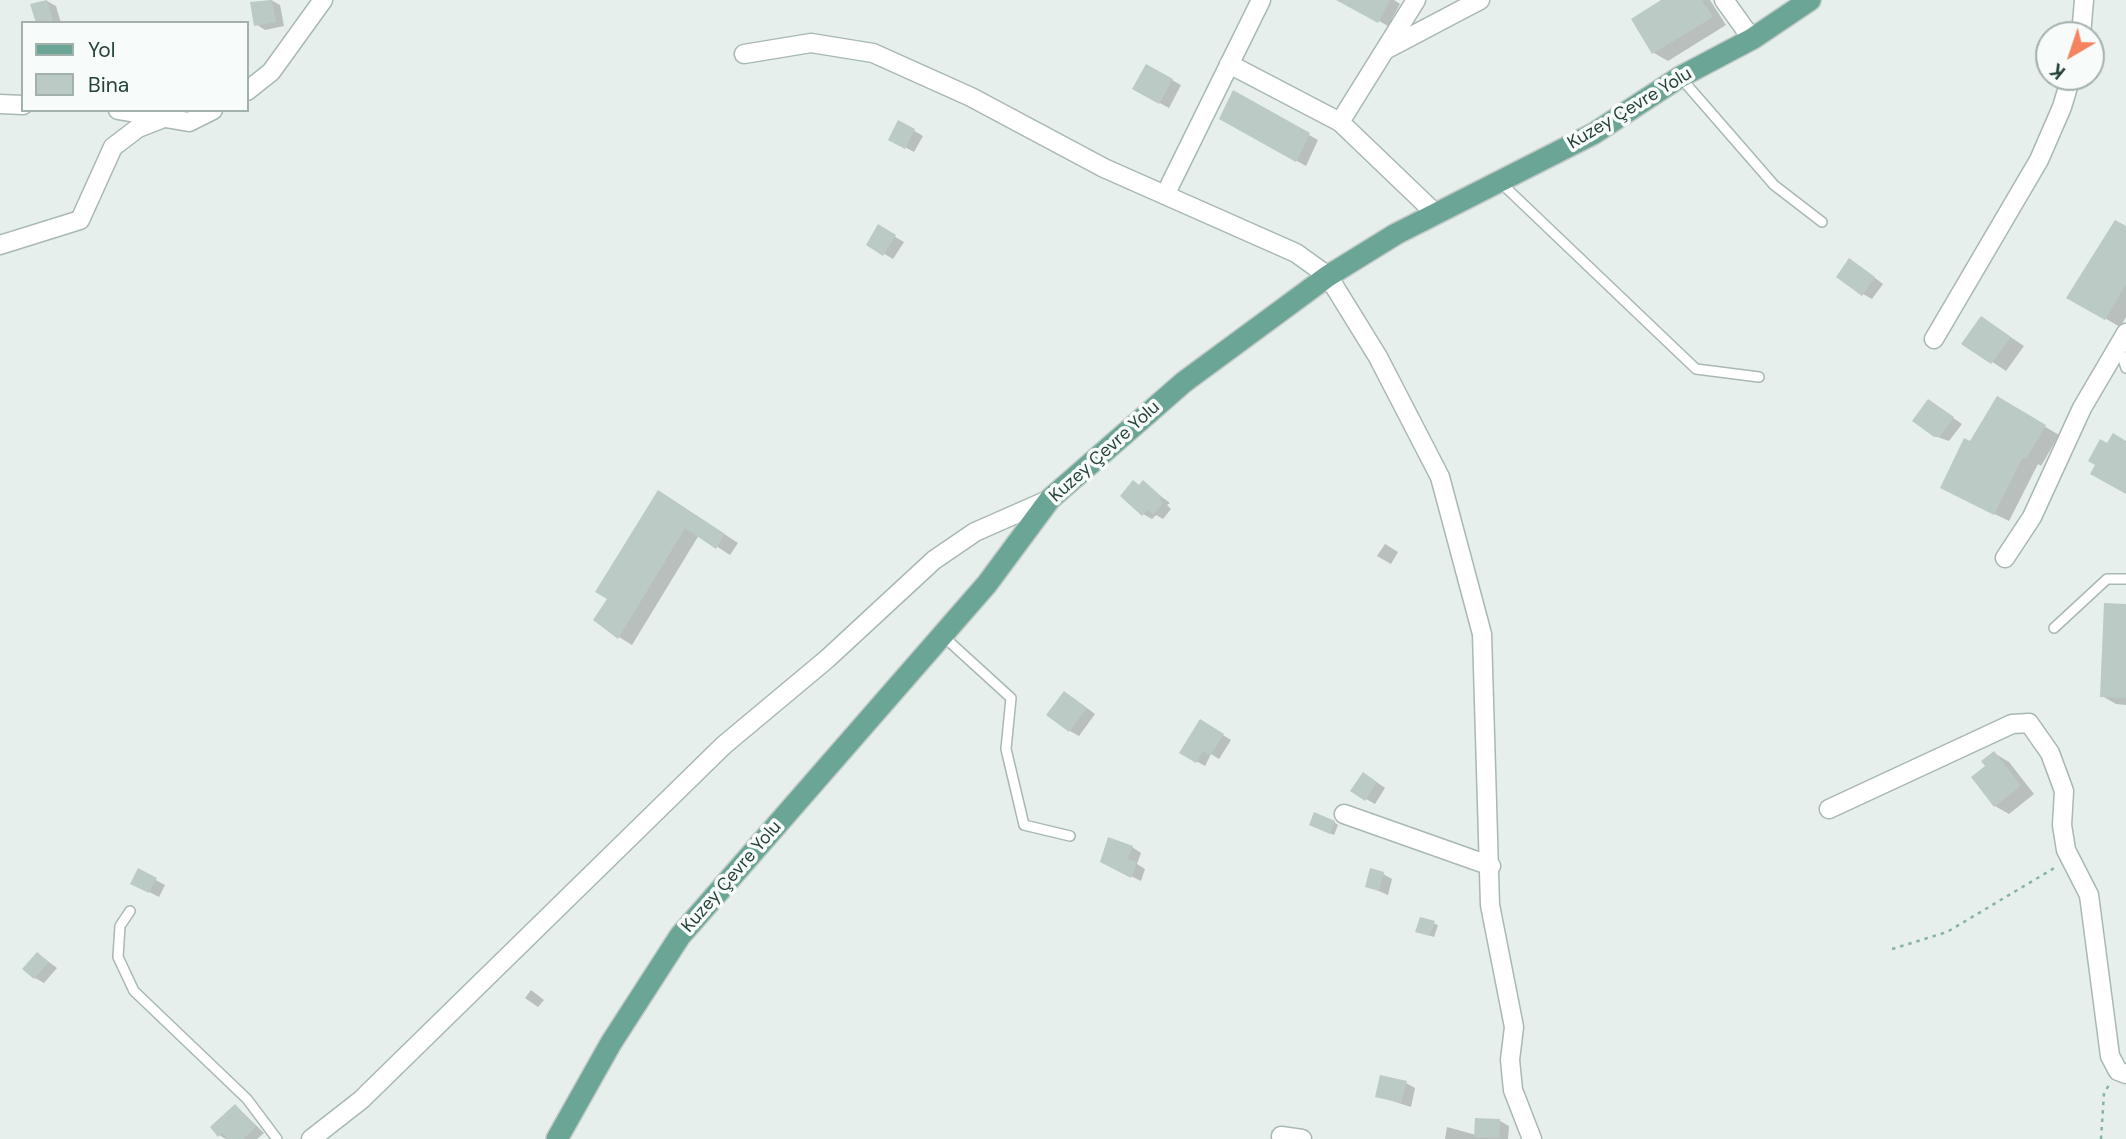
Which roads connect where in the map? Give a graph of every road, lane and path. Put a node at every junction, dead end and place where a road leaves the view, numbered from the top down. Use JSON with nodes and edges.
{"nodes":[{"id":1,"x":323,"y":0,"type":"edge"},
{"id":2,"x":1261,"y":0,"type":"edge"},
{"id":3,"x":1416,"y":0,"type":"edge"},
{"id":4,"x":1480,"y":0,"type":"edge"},
{"id":5,"x":1724,"y":0,"type":"edge"},
{"id":6,"x":1810,"y":0,"type":"edge"},
{"id":7,"x":2084,"y":0,"type":"edge"},
{"id":8,"x":2082,"y":21,"type":"edge"},
{"id":9,"x":1752,"y":39,"type":"junction"},
{"id":10,"x":1387,"y":49,"type":"junction"},
{"id":11,"x":744,"y":54,"type":"dead end"},
{"id":12,"x":1229,"y":64,"type":"junction"},
{"id":13,"x":1680,"y":78,"type":"junction"},
{"id":14,"x":248,"y":90,"type":"edge"},
{"id":15,"x":2067,"y":91,"type":"edge"},
{"id":16,"x":0,"y":104,"type":"edge"},
{"id":17,"x":21,"y":104,"type":"edge"},
{"id":18,"x":128,"y":112,"type":"edge"},
{"id":19,"x":209,"y":112,"type":"edge"},
{"id":20,"x":161,"y":119,"type":"junction"},
{"id":21,"x":1340,"y":122,"type":"junction"},
{"id":22,"x":1500,"y":181,"type":"junction"},
{"id":23,"x":1165,"y":195,"type":"junction"},
{"id":24,"x":1436,"y":214,"type":"junction"},
{"id":25,"x":1822,"y":222,"type":"dead end"},
{"id":26,"x":0,"y":245,"type":"edge"},
{"id":27,"x":1328,"y":276,"type":"junction"},
{"id":28,"x":2122,"y":338,"type":"edge"},
{"id":29,"x":1934,"y":339,"type":"dead end"},
{"id":30,"x":2126,"y":368,"type":"edge"},
{"id":31,"x":1759,"y":377,"type":"dead end"},
{"id":32,"x":1050,"y":499,"type":"junction"},
{"id":33,"x":2005,"y":558,"type":"dead end"},
{"id":34,"x":2126,"y":579,"type":"edge"},
{"id":35,"x":2054,"y":628,"type":"dead end"},
{"id":36,"x":942,"y":635,"type":"junction"},
{"id":37,"x":1829,"y":809,"type":"dead end"},
{"id":38,"x":1344,"y":814,"type":"dead end"},
{"id":39,"x":1070,"y":836,"type":"dead end"},
{"id":40,"x":2071,"y":858,"type":"junction"},
{"id":41,"x":1491,"y":866,"type":"junction"},
{"id":42,"x":130,"y":911,"type":"dead end"},
{"id":43,"x":1892,"y":949,"type":"dead end"},
{"id":44,"x":2122,"y":1072,"type":"edge"},
{"id":45,"x":1280,"y":1136,"type":"dead end"},
{"id":46,"x":277,"y":1139,"type":"edge"},
{"id":47,"x":311,"y":1139,"type":"edge"},
{"id":48,"x":557,"y":1139,"type":"edge"},
{"id":49,"x":1302,"y":1139,"type":"edge"},
{"id":50,"x":1532,"y":1139,"type":"edge"},
{"id":51,"x":2101,"y":1139,"type":"edge"}],
"edges":[{"from":1,"to":14,"type":"street"},
{"from":2,"to":12,"type":"street"},
{"from":3,"to":10,"type":"street"},
{"from":4,"to":10,"type":"street"},
{"from":5,"to":9,"type":"street"},
{"from":6,"to":9,"type":"main road","name":"Kuzey Çevre Yolu"},
{"from":7,"to":8,"type":"street"},
{"from":9,"to":13,"type":"main road","name":"Kuzey Çevre Yolu"},
{"from":10,"to":21,"type":"street"},
{"from":11,"to":23,"type":"street"},
{"from":12,"to":21,"type":"street"},
{"from":12,"to":23,"type":"street"},
{"from":13,"to":22,"type":"main road","name":"Kuzey Çevre Yolu"},
{"from":13,"to":25,"type":"lane"},
{"from":15,"to":29,"type":"street"},
{"from":16,"to":17,"type":"street"},
{"from":18,"to":20,"type":"street"},
{"from":19,"to":20,"type":"street"},
{"from":20,"to":26,"type":"street"},
{"from":21,"to":24,"type":"street"},
{"from":22,"to":24,"type":"main road","name":"Kuzey Çevre Yolu"},
{"from":22,"to":31,"type":"lane"},
{"from":23,"to":27,"type":"street"},
{"from":24,"to":27,"type":"main road","name":"Kuzey Çevre Yolu"},
{"from":27,"to":32,"type":"main road","name":"Kuzey Çevre Yolu"},
{"from":27,"to":41,"type":"street"},
{"from":28,"to":30,"type":"lane"},
{"from":28,"to":33,"type":"street"},
{"from":32,"to":36,"type":"main road","name":"Kuzey Çevre Yolu"},
{"from":32,"to":47,"type":"street"},
{"from":34,"to":35,"type":"lane"},
{"from":36,"to":39,"type":"lane"},
{"from":36,"to":48,"type":"main road","name":"Kuzey Çevre Yolu"},
{"from":37,"to":40,"type":"street"},
{"from":38,"to":41,"type":"street"},
{"from":40,"to":43,"type":"path"},
{"from":40,"to":44,"type":"street"},
{"from":41,"to":50,"type":"street"},
{"from":42,"to":46,"type":"lane"},
{"from":44,"to":51,"type":"path"},
{"from":45,"to":49,"type":"street"}]}
